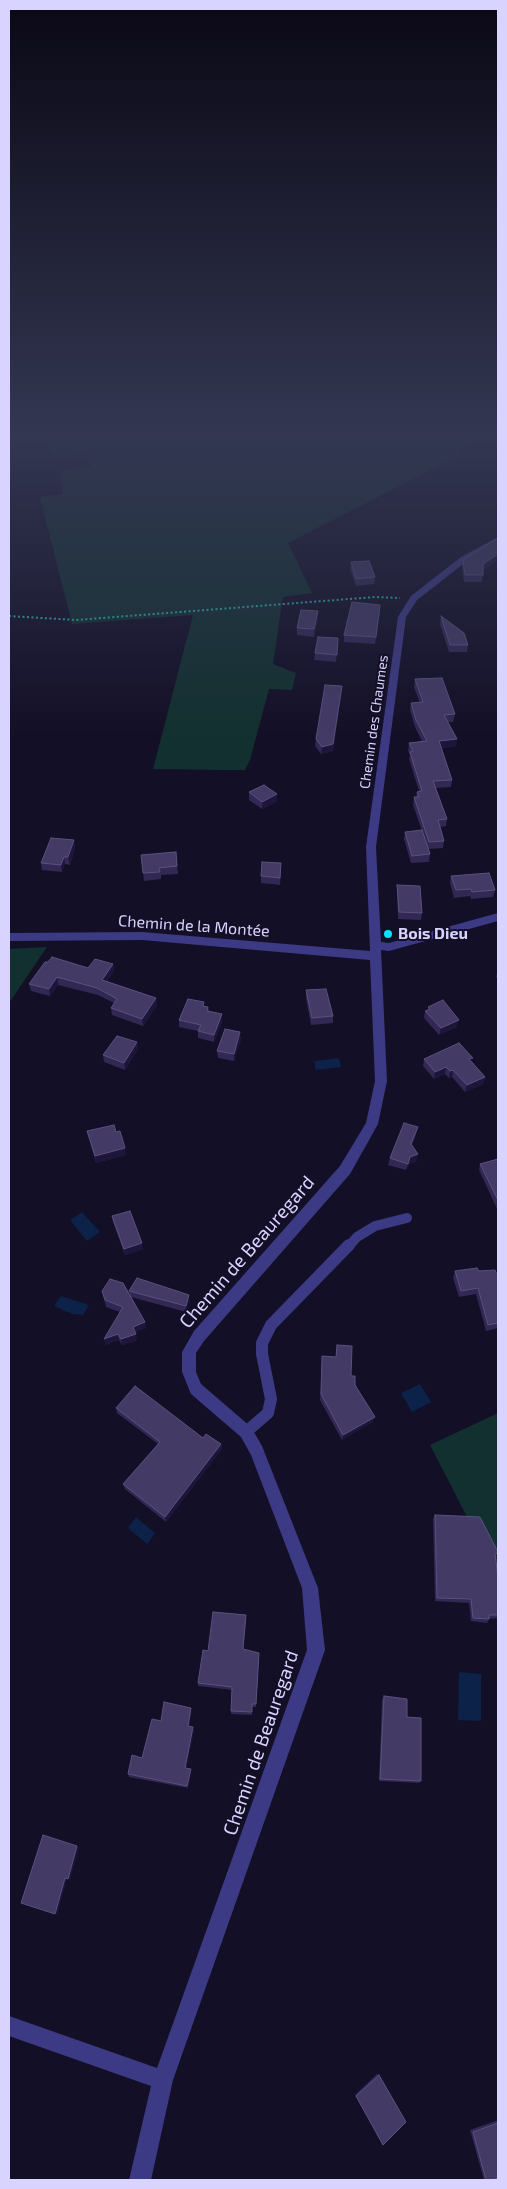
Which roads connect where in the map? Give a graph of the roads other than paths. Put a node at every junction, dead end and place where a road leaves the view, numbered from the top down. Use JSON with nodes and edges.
{"nodes":[{"id":1,"x":498,"y":539,"type":"edge"},
{"id":2,"x":498,"y":917,"type":"edge"},
{"id":3,"x":9,"y":937,"type":"edge"},
{"id":4,"x":376,"y":951,"type":"junction"},
{"id":5,"x":407,"y":1218,"type":"dead end"},
{"id":6,"x":246,"y":1432,"type":"junction"},
{"id":7,"x":9,"y":2026,"type":"edge"},
{"id":8,"x":163,"y":2080,"type":"junction"},
{"id":9,"x":140,"y":2180,"type":"edge"}],
"edges":[{"from":1,"to":4,"type":"street","name":"Chemin des Chaumes"},
{"from":2,"to":4,"type":"street","name":"Chemin de la Montée"},
{"from":3,"to":4,"type":"street","name":"Chemin de la Montée"},
{"from":4,"to":6,"type":"street","name":"Chemin de Beauregard"},
{"from":5,"to":6,"type":"lane"},
{"from":6,"to":8,"type":"street","name":"Chemin de Beauregard"},
{"from":7,"to":8,"type":"street"},
{"from":8,"to":9,"type":"street","name":"Chemin de Beauregard"}]}
